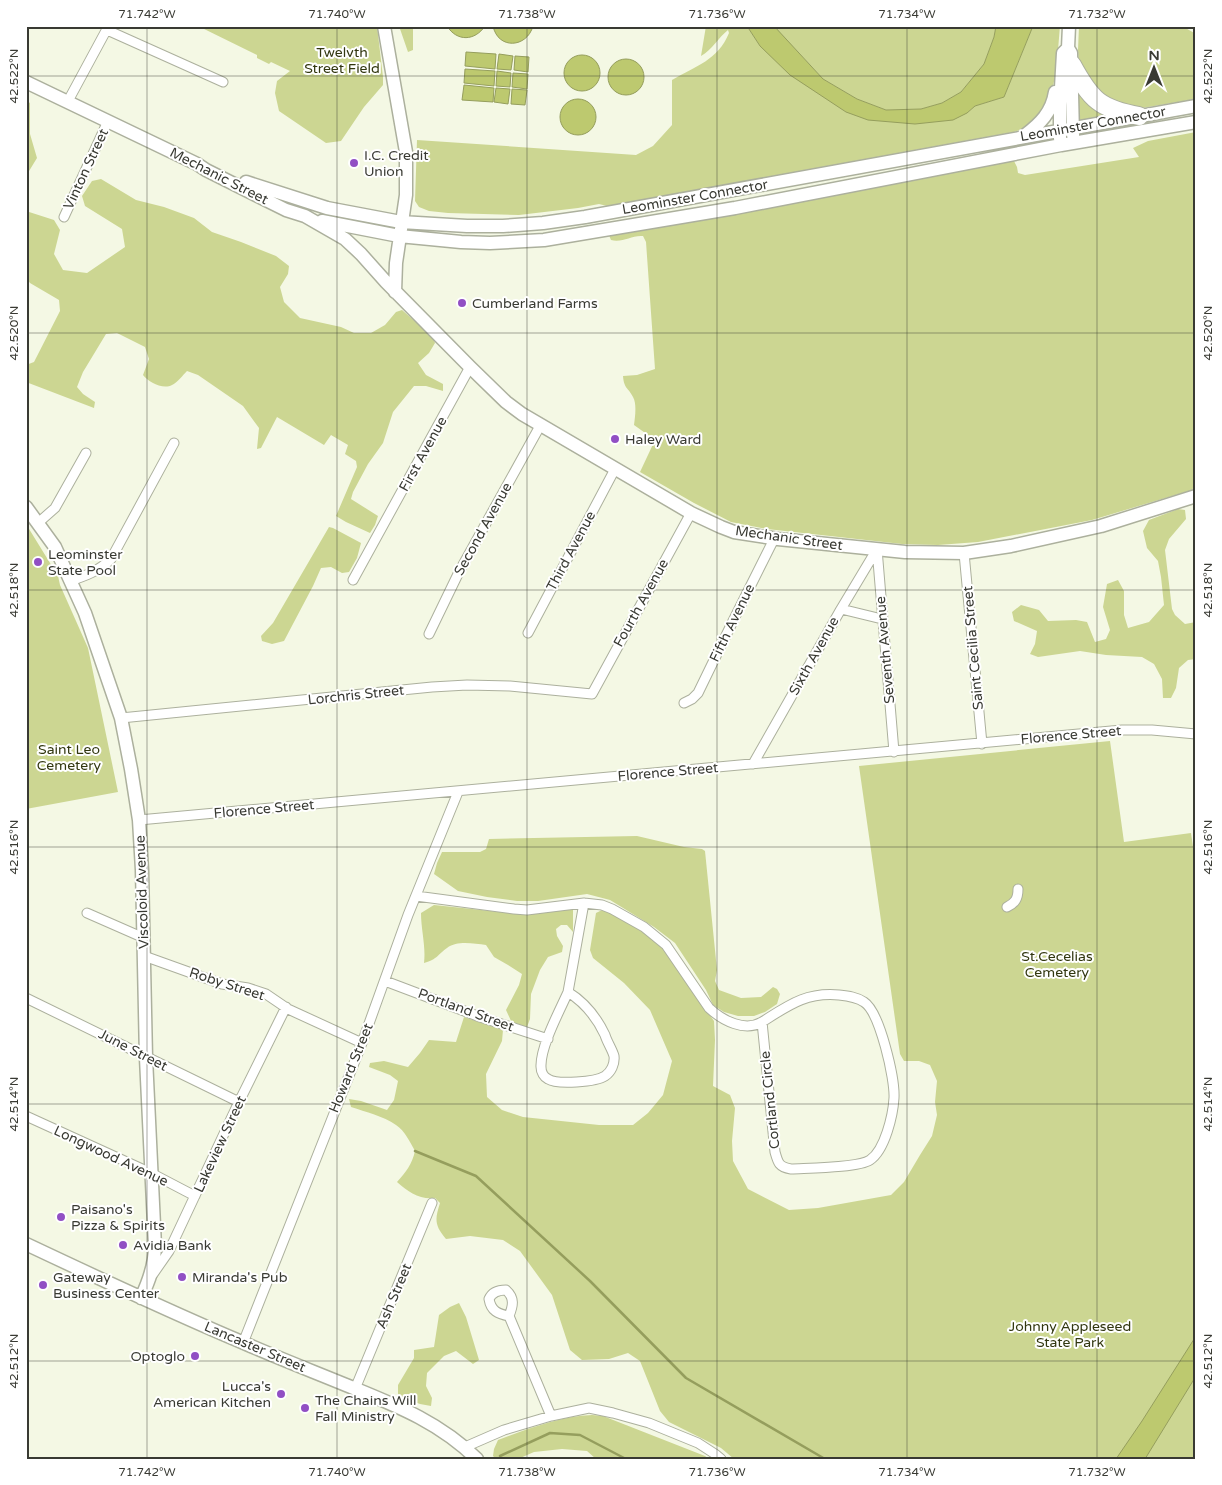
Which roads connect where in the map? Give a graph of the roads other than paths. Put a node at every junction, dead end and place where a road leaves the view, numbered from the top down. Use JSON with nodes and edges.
{"nodes":[{"id":1,"x":384,"y":26,"type":"edge"},
{"id":2,"x":1069,"y":26,"type":"edge"},
{"id":3,"x":108,"y":28,"type":"edge"},
{"id":4,"x":1068,"y":55,"type":"junction"},
{"id":5,"x":26,"y":82,"type":"edge"},
{"id":6,"x":222,"y":82,"type":"dead end"},
{"id":7,"x":68,"y":101,"type":"junction"},
{"id":8,"x":1196,"y":106,"type":"edge"},
{"id":9,"x":1139,"y":116,"type":"junction"},
{"id":10,"x":108,"y":121,"type":"junction"},
{"id":11,"x":1196,"y":122,"type":"edge"},
{"id":12,"x":1066,"y":130,"type":"junction"},
{"id":13,"x":1022,"y":137,"type":"junction"},
{"id":14,"x":1067,"y":144,"type":"junction"},
{"id":15,"x":197,"y":164,"type":"junction"},
{"id":16,"x":305,"y":216,"type":"junction"},
{"id":17,"x":64,"y":217,"type":"dead end"},
{"id":18,"x":401,"y":222,"type":"junction"},
{"id":19,"x":399,"y":236,"type":"junction"},
{"id":20,"x":395,"y":292,"type":"junction"},
{"id":21,"x":470,"y":368,"type":"junction"},
{"id":22,"x":540,"y":426,"type":"junction"},
{"id":23,"x":174,"y":443,"type":"dead end"},
{"id":24,"x":86,"y":453,"type":"dead end"},
{"id":25,"x":615,"y":469,"type":"junction"},
{"id":26,"x":1196,"y":496,"type":"edge"},
{"id":27,"x":26,"y":507,"type":"edge"},
{"id":28,"x":691,"y":513,"type":"junction"},
{"id":29,"x":38,"y":523,"type":"junction"},
{"id":30,"x":774,"y":539,"type":"junction"},
{"id":31,"x":877,"y":549,"type":"junction"},
{"id":32,"x":964,"y":553,"type":"junction"},
{"id":33,"x":353,"y":580,"type":"dead end"},
{"id":34,"x":70,"y":581,"type":"junction"},
{"id":35,"x":841,"y":609,"type":"junction"},
{"id":36,"x":882,"y":619,"type":"junction"},
{"id":37,"x":528,"y":633,"type":"dead end"},
{"id":38,"x":429,"y":634,"type":"dead end"},
{"id":39,"x":592,"y":694,"type":"joint"},
{"id":40,"x":684,"y":703,"type":"dead end"},
{"id":41,"x":121,"y":718,"type":"junction"},
{"id":42,"x":1196,"y":734,"type":"edge"},
{"id":43,"x":982,"y":744,"type":"junction"},
{"id":44,"x":894,"y":752,"type":"junction"},
{"id":45,"x":753,"y":764,"type":"junction"},
{"id":46,"x":458,"y":792,"type":"junction"},
{"id":47,"x":139,"y":820,"type":"junction"},
{"id":48,"x":1018,"y":889,"type":"dead end"},
{"id":49,"x":416,"y":896,"type":"junction"},
{"id":50,"x":584,"y":903,"type":"junction"},
{"id":51,"x":1007,"y":907,"type":"dead end"},
{"id":52,"x":87,"y":913,"type":"dead end"},
{"id":53,"x":144,"y":938,"type":"junction"},
{"id":54,"x":144,"y":956,"type":"junction"},
{"id":55,"x":385,"y":981,"type":"junction"},
{"id":56,"x":568,"y":992,"type":"junction"},
{"id":57,"x":26,"y":998,"type":"edge"},
{"id":58,"x":286,"y":1007,"type":"junction"},
{"id":59,"x":762,"y":1022,"type":"junction"},
{"id":60,"x":548,"y":1039,"type":"junction"},
{"id":61,"x":362,"y":1043,"type":"junction"},
{"id":62,"x":146,"y":1058,"type":"junction"},
{"id":63,"x":239,"y":1102,"type":"junction"},
{"id":64,"x":26,"y":1116,"type":"edge"},
{"id":65,"x":151,"y":1174,"type":"junction"},
{"id":66,"x":195,"y":1196,"type":"junction"},
{"id":67,"x":432,"y":1203,"type":"dead end"},
{"id":68,"x":26,"y":1244,"type":"edge"},
{"id":69,"x":150,"y":1278,"type":"junction"},
{"id":70,"x":141,"y":1298,"type":"junction"},
{"id":71,"x":509,"y":1316,"type":"dead end"},
{"id":72,"x":243,"y":1343,"type":"junction"},
{"id":73,"x":355,"y":1389,"type":"junction"},
{"id":74,"x":552,"y":1416,"type":"junction"},
{"id":75,"x":465,"y":1447,"type":"junction"},
{"id":76,"x":477,"y":1459,"type":"edge"},
{"id":77,"x":721,"y":1459,"type":"edge"}],
"edges":[{"from":1,"to":18,"type":"main road"},
{"from":2,"to":4,"type":"main road"},
{"from":3,"to":6,"type":"street"},
{"from":3,"to":7,"type":"street"},
{"from":4,"to":9,"type":"highway"},
{"from":4,"to":12,"type":"main road"},
{"from":4,"to":13,"type":"main road"},
{"from":5,"to":7,"type":"main road","name":"Mechanic Street"},
{"from":7,"to":10,"type":"main road","name":"Mechanic Street"},
{"from":8,"to":9,"type":"main road","name":"Leominster Connector"},
{"from":9,"to":12,"type":"main road","name":"Leominster Connector"},
{"from":10,"to":15,"type":"main road","name":"Mechanic Street"},
{"from":10,"to":17,"type":"street","name":"Vinton Street"},
{"from":11,"to":14,"type":"main road","name":"Leominster Connector"},
{"from":12,"to":13,"type":"main road","name":"Leominster Connector"},
{"from":12,"to":14,"type":"main road"},
{"from":13,"to":18,"type":"main road","name":"Leominster Connector"},
{"from":14,"to":19,"type":"main road","name":"Leominster Connector"},
{"from":15,"to":16,"type":"main road","name":"Mechanic Street"},
{"from":15,"to":18,"type":"main road","name":"Leominster Connector"},
{"from":16,"to":19,"type":"main road","name":"Leominster Connector"},
{"from":16,"to":20,"type":"main road","name":"Mechanic Street"},
{"from":18,"to":19,"type":"main road"},
{"from":19,"to":20,"type":"main road"},
{"from":20,"to":21,"type":"main road","name":"Mechanic Street"},
{"from":21,"to":22,"type":"main road","name":"Mechanic Street"},
{"from":21,"to":33,"type":"street","name":"First Avenue"},
{"from":22,"to":25,"type":"main road","name":"Mechanic Street"},
{"from":22,"to":38,"type":"street","name":"Second Avenue"},
{"from":23,"to":34,"type":"street"},
{"from":24,"to":29,"type":"street"},
{"from":25,"to":28,"type":"main road","name":"Mechanic Street"},
{"from":25,"to":37,"type":"street","name":"Third Avenue"},
{"from":26,"to":32,"type":"main road","name":"Mechanic Street"},
{"from":27,"to":29,"type":"main road","name":"Viscoloid Avenue"},
{"from":28,"to":30,"type":"main road","name":"Mechanic Street"},
{"from":28,"to":39,"type":"street","name":"Fourth Avenue"},
{"from":29,"to":34,"type":"main road","name":"Viscoloid Avenue"},
{"from":30,"to":31,"type":"main road","name":"Mechanic Street"},
{"from":30,"to":40,"type":"street","name":"Fifth Avenue"},
{"from":31,"to":32,"type":"main road","name":"Mechanic Street"},
{"from":31,"to":35,"type":"street","name":"Sixth Avenue"},
{"from":31,"to":36,"type":"street","name":"Seventh Avenue"},
{"from":32,"to":43,"type":"street","name":"Saint Cecilia Street"},
{"from":34,"to":41,"type":"main road","name":"Viscoloid Avenue"},
{"from":35,"to":36,"type":"street"},
{"from":35,"to":45,"type":"street","name":"Sixth Avenue"},
{"from":36,"to":44,"type":"street","name":"Seventh Avenue"},
{"from":39,"to":41,"type":"street","name":"Lorchris Street"},
{"from":41,"to":47,"type":"main road","name":"Viscoloid Avenue"},
{"from":42,"to":43,"type":"street","name":"Florence Street"},
{"from":43,"to":44,"type":"street","name":"Florence Street"},
{"from":44,"to":45,"type":"street","name":"Florence Street"},
{"from":45,"to":46,"type":"street","name":"Florence Street"},
{"from":46,"to":47,"type":"street","name":"Florence Street"},
{"from":46,"to":49,"type":"street","name":"Howard Street"},
{"from":47,"to":53,"type":"main road","name":"Viscoloid Avenue"},
{"from":48,"to":51,"type":"street"},
{"from":49,"to":50,"type":"street","name":"Cortland Circle"},
{"from":49,"to":55,"type":"street","name":"Howard Street"},
{"from":50,"to":56,"type":"street"},
{"from":50,"to":59,"type":"street","name":"Cortland Circle"},
{"from":52,"to":53,"type":"street"},
{"from":53,"to":54,"type":"main road","name":"Viscoloid Avenue"},
{"from":54,"to":58,"type":"street","name":"Roby Street"},
{"from":54,"to":62,"type":"main road","name":"Viscoloid Avenue"},
{"from":55,"to":60,"type":"street","name":"Portland Street"},
{"from":55,"to":61,"type":"street","name":"Howard Street"},
{"from":56,"to":60,"type":"street"},
{"from":56,"to":60,"type":"street"},
{"from":57,"to":62,"type":"street","name":"June Street"},
{"from":58,"to":61,"type":"street","name":"Roby Street"},
{"from":58,"to":63,"type":"street","name":"Lakeview Street"},
{"from":59,"to":59,"type":"street","name":"Cortland Circle"},
{"from":61,"to":72,"type":"street","name":"Howard Street"},
{"from":62,"to":63,"type":"street","name":"June Street"},
{"from":62,"to":65,"type":"main road","name":"Viscoloid Avenue"},
{"from":63,"to":66,"type":"street","name":"Lakeview Street"},
{"from":64,"to":65,"type":"street","name":"Longwood Avenue"},
{"from":65,"to":66,"type":"street","name":"Longwood Avenue"},
{"from":65,"to":69,"type":"main road","name":"Viscoloid Avenue"},
{"from":66,"to":69,"type":"street","name":"Lakeview Street"},
{"from":67,"to":73,"type":"street","name":"Ash Street"},
{"from":68,"to":70,"type":"main road","name":"Lancaster Street"},
{"from":69,"to":70,"type":"main road","name":"Viscoloid Avenue"},
{"from":70,"to":72,"type":"main road","name":"Lancaster Street"},
{"from":71,"to":74,"type":"street"},
{"from":72,"to":73,"type":"main road","name":"Lancaster Street"},
{"from":73,"to":75,"type":"main road","name":"Lancaster Street"},
{"from":74,"to":75,"type":"street"},
{"from":74,"to":77,"type":"street"},
{"from":75,"to":76,"type":"main road","name":"Lancaster Street"}]}
